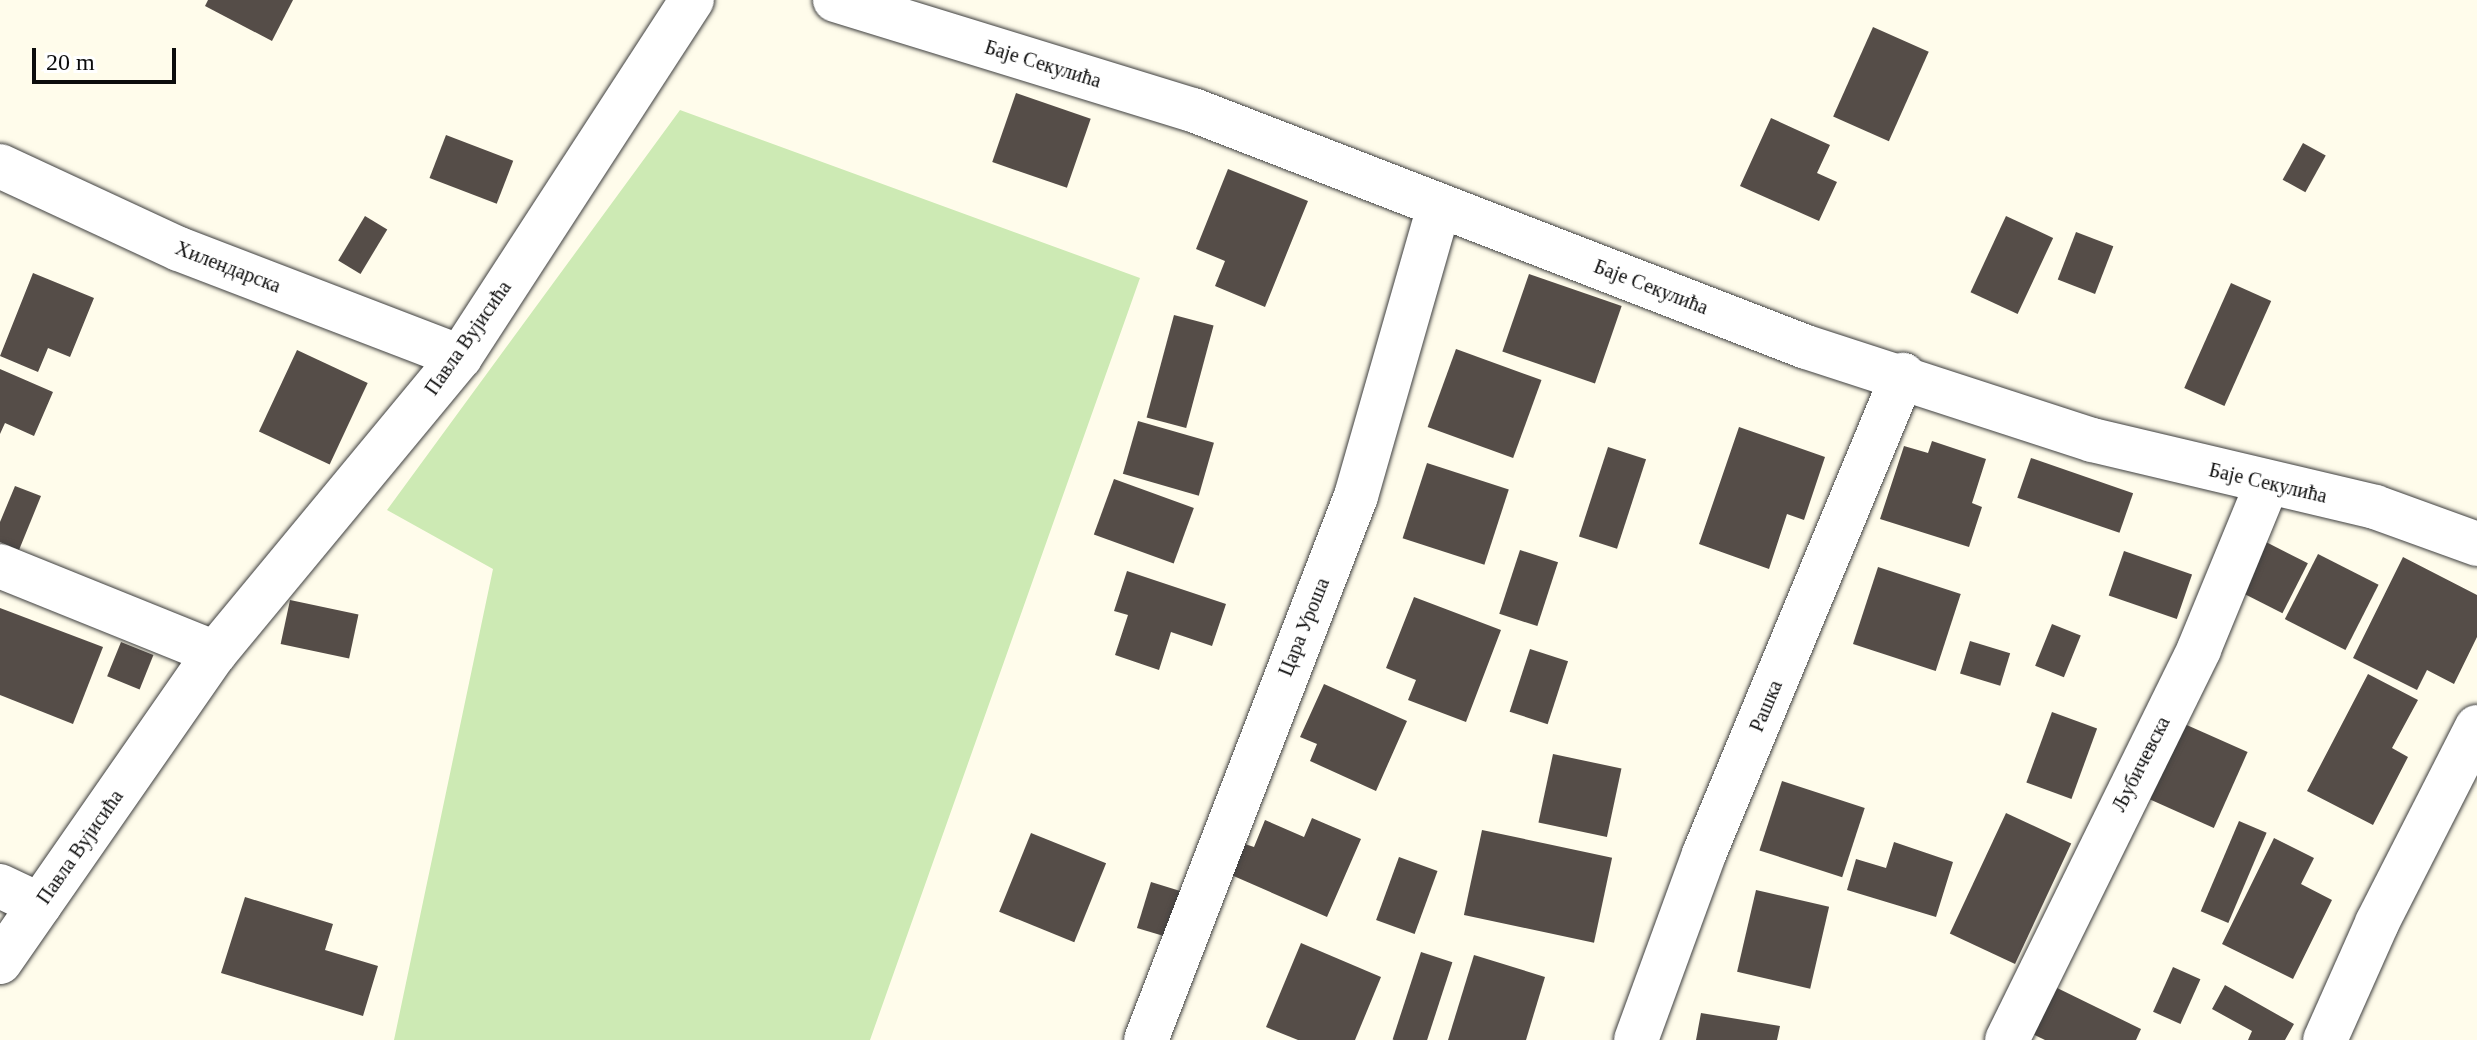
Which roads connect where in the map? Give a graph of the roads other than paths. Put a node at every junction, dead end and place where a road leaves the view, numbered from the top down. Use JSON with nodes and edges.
{"nodes":[{"id":1,"x":692,"y":0,"type":"edge"},
{"id":2,"x":835,"y":0,"type":"edge"},
{"id":3,"x":0,"y":166,"type":"edge"},
{"id":4,"x":1439,"y":206,"type":"junction"},
{"id":5,"x":460,"y":357,"type":"junction"},
{"id":6,"x":1903,"y":375,"type":"junction"},
{"id":7,"x":2267,"y":484,"type":"junction"},
{"id":8,"x":2477,"y":544,"type":"edge"},
{"id":9,"x":0,"y":566,"type":"edge"},
{"id":10,"x":215,"y":653,"type":"junction"},
{"id":11,"x":2477,"y":727,"type":"edge"},
{"id":12,"x":0,"y":886,"type":"edge"},
{"id":13,"x":40,"y":905,"type":"junction"},
{"id":14,"x":0,"y":962,"type":"edge"},
{"id":15,"x":1146,"y":1040,"type":"edge"},
{"id":16,"x":1636,"y":1040,"type":"edge"},
{"id":17,"x":2007,"y":1040,"type":"edge"},
{"id":18,"x":2325,"y":1040,"type":"edge"}],
"edges":[{"from":1,"to":5,"type":"street","name":"Павла Вујисића"},
{"from":2,"to":4,"type":"street","name":"Баје Секулића"},
{"from":3,"to":5,"type":"street","name":"Хилендарска"},
{"from":4,"to":6,"type":"street","name":"Баје Секулића"},
{"from":4,"to":15,"type":"street","name":"Цара Уроша"},
{"from":5,"to":10,"type":"street","name":"Павла Вујисића"},
{"from":6,"to":7,"type":"street","name":"Баје Секулића"},
{"from":6,"to":16,"type":"street","name":"Рашка"},
{"from":7,"to":8,"type":"street","name":"Баје Секулића"},
{"from":7,"to":17,"type":"street","name":"Љубичевска"},
{"from":9,"to":10,"type":"street"},
{"from":10,"to":13,"type":"street","name":"Павла Вујисића"},
{"from":11,"to":18,"type":"street"},
{"from":12,"to":13,"type":"street"},
{"from":13,"to":14,"type":"street","name":"Павла Вујисића"}]}
